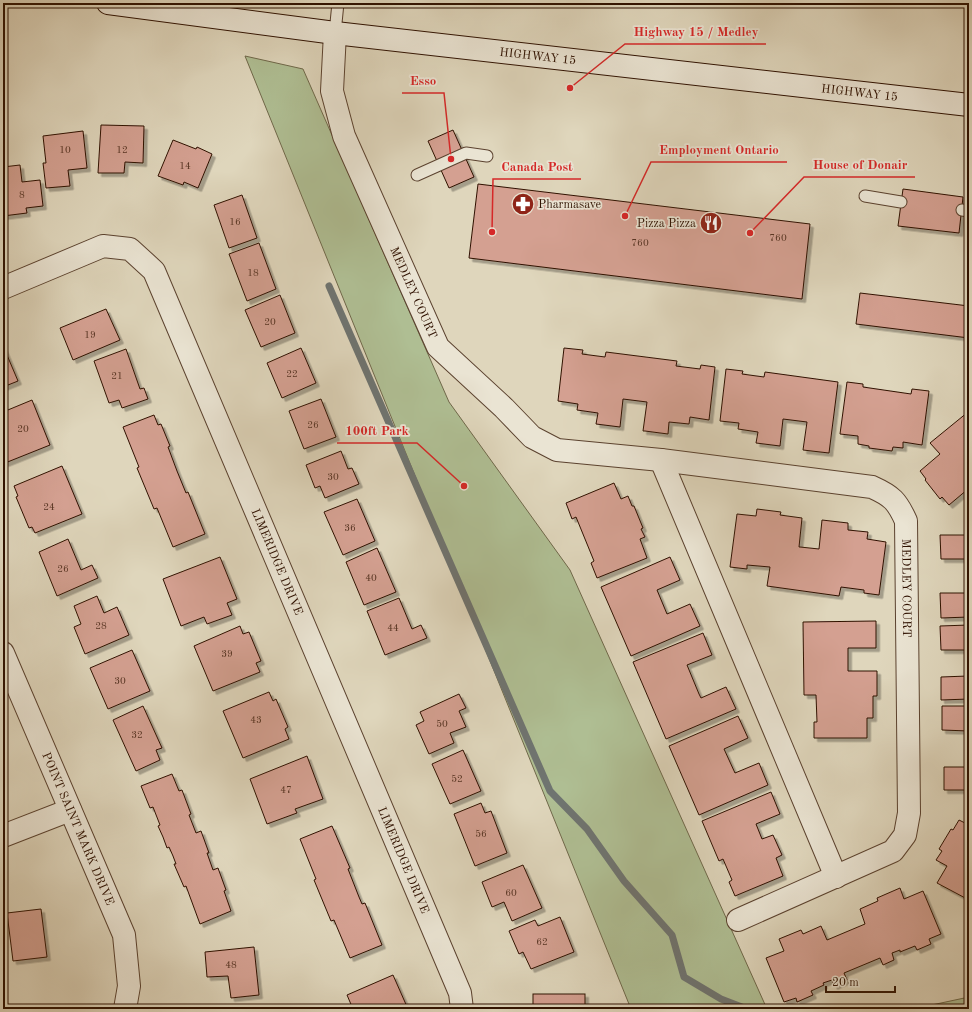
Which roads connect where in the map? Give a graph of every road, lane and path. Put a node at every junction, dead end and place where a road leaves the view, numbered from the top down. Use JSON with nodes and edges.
{"nodes":[{"id":1,"x":108,"y":3,"type":"edge"},
{"id":2,"x":338,"y":3,"type":"edge"},
{"id":3,"x":335,"y":33,"type":"junction"},
{"id":4,"x":969,"y":105,"type":"edge"},
{"id":5,"x":487,"y":156,"type":"dead end"},
{"id":6,"x":417,"y":175,"type":"dead end"},
{"id":7,"x":865,"y":196,"type":"dead end"},
{"id":8,"x":901,"y":202,"type":"dead end"},
{"id":9,"x":3,"y":288,"type":"edge"},
{"id":10,"x":661,"y":460,"type":"junction"},
{"id":11,"x":3,"y":653,"type":"edge"},
{"id":12,"x":70,"y":810,"type":"junction"},
{"id":13,"x":3,"y":836,"type":"edge"},
{"id":14,"x":836,"y":877,"type":"junction"},
{"id":15,"x":738,"y":920,"type":"dead end"},
{"id":16,"x":125,"y":1009,"type":"edge"},
{"id":17,"x":462,"y":1009,"type":"edge"}],
"edges":[{"from":1,"to":3,"type":"street","name":"HIGHWAY 15"},
{"from":2,"to":3,"type":"lane"},
{"from":3,"to":4,"type":"street","name":"HIGHWAY 15"},
{"from":3,"to":10,"type":"street","name":"MEDLEY COURT"},
{"from":5,"to":6,"type":"lane"},
{"from":7,"to":8,"type":"lane"},
{"from":9,"to":17,"type":"street","name":"LIMERIDGE DRIVE"},
{"from":10,"to":14,"type":"street"},
{"from":10,"to":14,"type":"street","name":"MEDLEY COURT"},
{"from":11,"to":12,"type":"street","name":"POINT SAINT MARK DRIVE"},
{"from":12,"to":13,"type":"street"},
{"from":12,"to":16,"type":"street","name":"POINT SAINT MARK DRIVE"},
{"from":14,"to":15,"type":"street","name":"MEDLEY COURT"}]}
